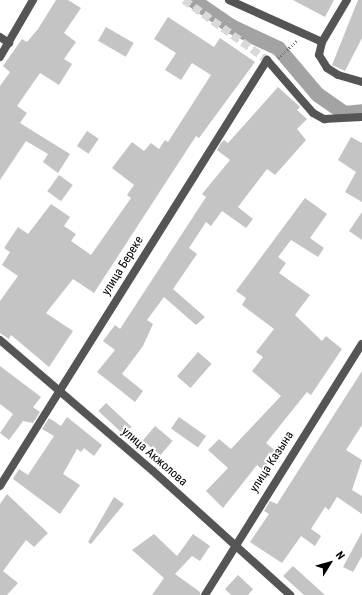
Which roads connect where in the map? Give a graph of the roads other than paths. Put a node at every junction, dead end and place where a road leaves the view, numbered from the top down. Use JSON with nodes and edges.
{"nodes":[{"id":1,"x":33,"y":0,"type":"edge"},
{"id":2,"x":229,"y":0,"type":"edge"},
{"id":3,"x":347,"y":0,"type":"edge"},
{"id":4,"x":0,"y":37,"type":"edge"},
{"id":5,"x":322,"y":42,"type":"junction"},
{"id":6,"x":9,"y":43,"type":"junction"},
{"id":7,"x":0,"y":57,"type":"edge"},
{"id":8,"x":362,"y":82,"type":"edge"},
{"id":9,"x":362,"y":117,"type":"edge"},
{"id":10,"x":0,"y":340,"type":"edge"},
{"id":11,"x":362,"y":344,"type":"edge"},
{"id":12,"x":60,"y":391,"type":"junction"},
{"id":13,"x":0,"y":486,"type":"edge"},
{"id":14,"x":235,"y":543,"type":"junction"},
{"id":15,"x":205,"y":595,"type":"edge"},
{"id":16,"x":290,"y":595,"type":"edge"}],
"edges":[{"from":1,"to":6,"type":"street"},
{"from":2,"to":5,"type":"street"},
{"from":3,"to":5,"type":"street"},
{"from":4,"to":6,"type":"street"},
{"from":5,"to":8,"type":"street"},
{"from":6,"to":7,"type":"street"},
{"from":9,"to":12,"type":"street","name":"улица Береке"},
{"from":10,"to":12,"type":"street","name":"улица Акжолова"},
{"from":11,"to":14,"type":"street","name":"улица Казына"},
{"from":12,"to":13,"type":"street","name":"улица Береке"},
{"from":12,"to":14,"type":"street","name":"улица Акжолова"},
{"from":14,"to":15,"type":"street","name":"улица Казына"},
{"from":14,"to":16,"type":"street","name":"улица Акжолова"}]}
